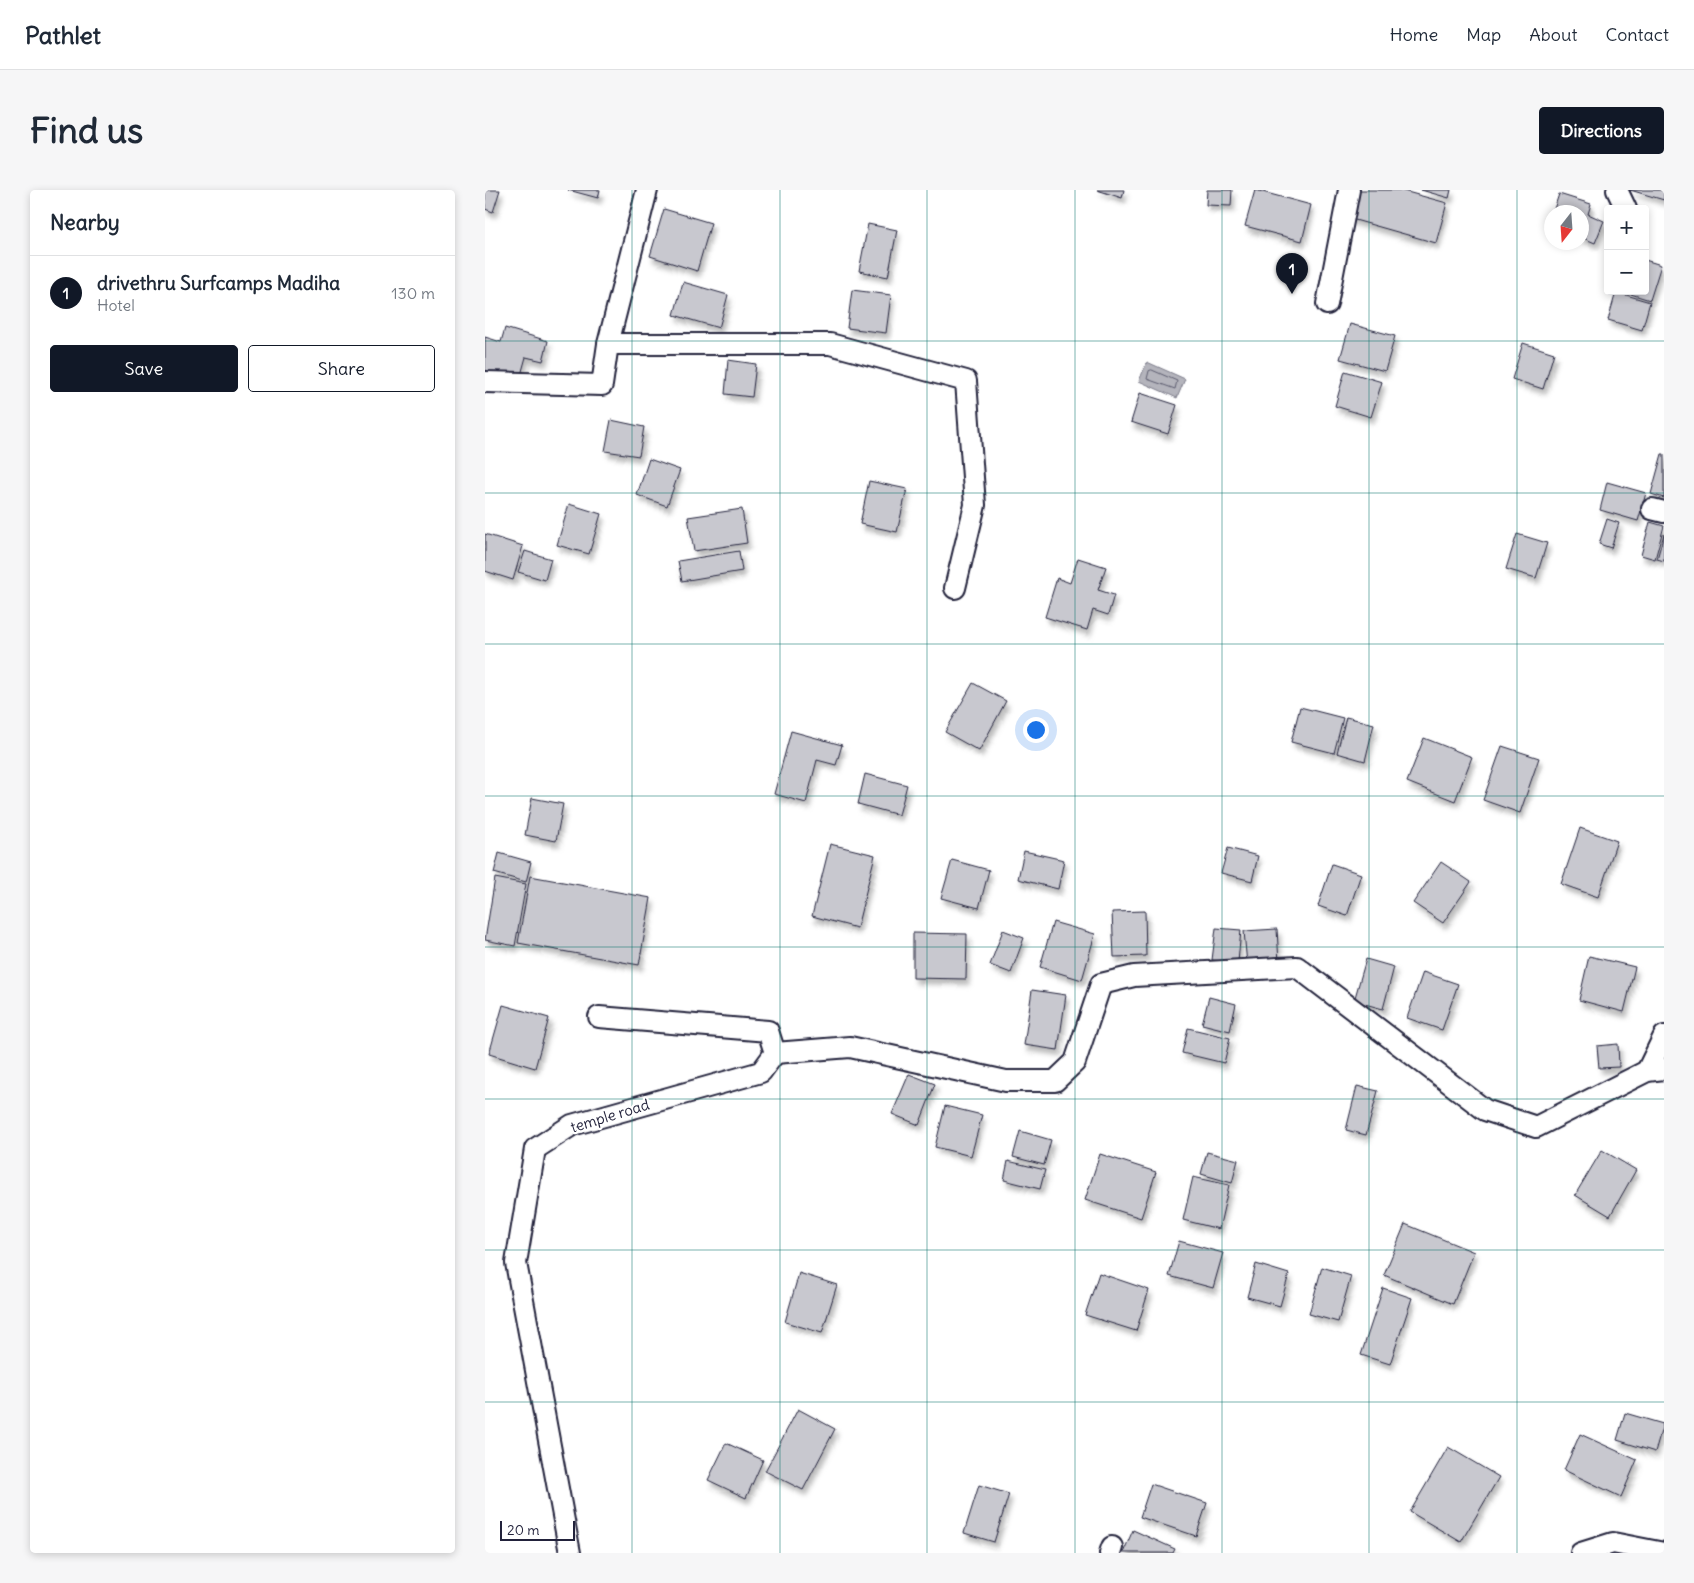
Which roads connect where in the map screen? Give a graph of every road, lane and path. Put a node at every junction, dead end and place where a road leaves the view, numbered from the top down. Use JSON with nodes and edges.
{"nodes":[{"id":1,"x":647,"y":190,"type":"edge"},
{"id":2,"x":1349,"y":190,"type":"edge"},
{"id":3,"x":1617,"y":190,"type":"edge"},
{"id":4,"x":1624,"y":205,"type":"edge"},
{"id":5,"x":1327,"y":304,"type":"dead end"},
{"id":6,"x":608,"y":344,"type":"junction"},
{"id":7,"x":485,"y":382,"type":"edge"},
{"id":8,"x":955,"y":588,"type":"dead end"},
{"id":9,"x":599,"y":1017,"type":"dead end"},
{"id":10,"x":1664,"y":1036,"type":"edge"},
{"id":11,"x":775,"y":1053,"type":"junction"},
{"id":12,"x":1655,"y":1070,"type":"edge"},
{"id":13,"x":570,"y":1553,"type":"edge"},
{"id":14,"x":1581,"y":1553,"type":"edge"},
{"id":15,"x":1664,"y":1553,"type":"edge"}],
"edges":[{"from":1,"to":6,"type":"street"},
{"from":2,"to":5,"type":"street"},
{"from":3,"to":4,"type":"street"},
{"from":6,"to":7,"type":"street"},
{"from":6,"to":8,"type":"street"},
{"from":9,"to":11,"type":"street"},
{"from":10,"to":12,"type":"street"},
{"from":11,"to":12,"type":"street"},
{"from":11,"to":13,"type":"street","name":"temple road"},
{"from":14,"to":15,"type":"street"}]}
